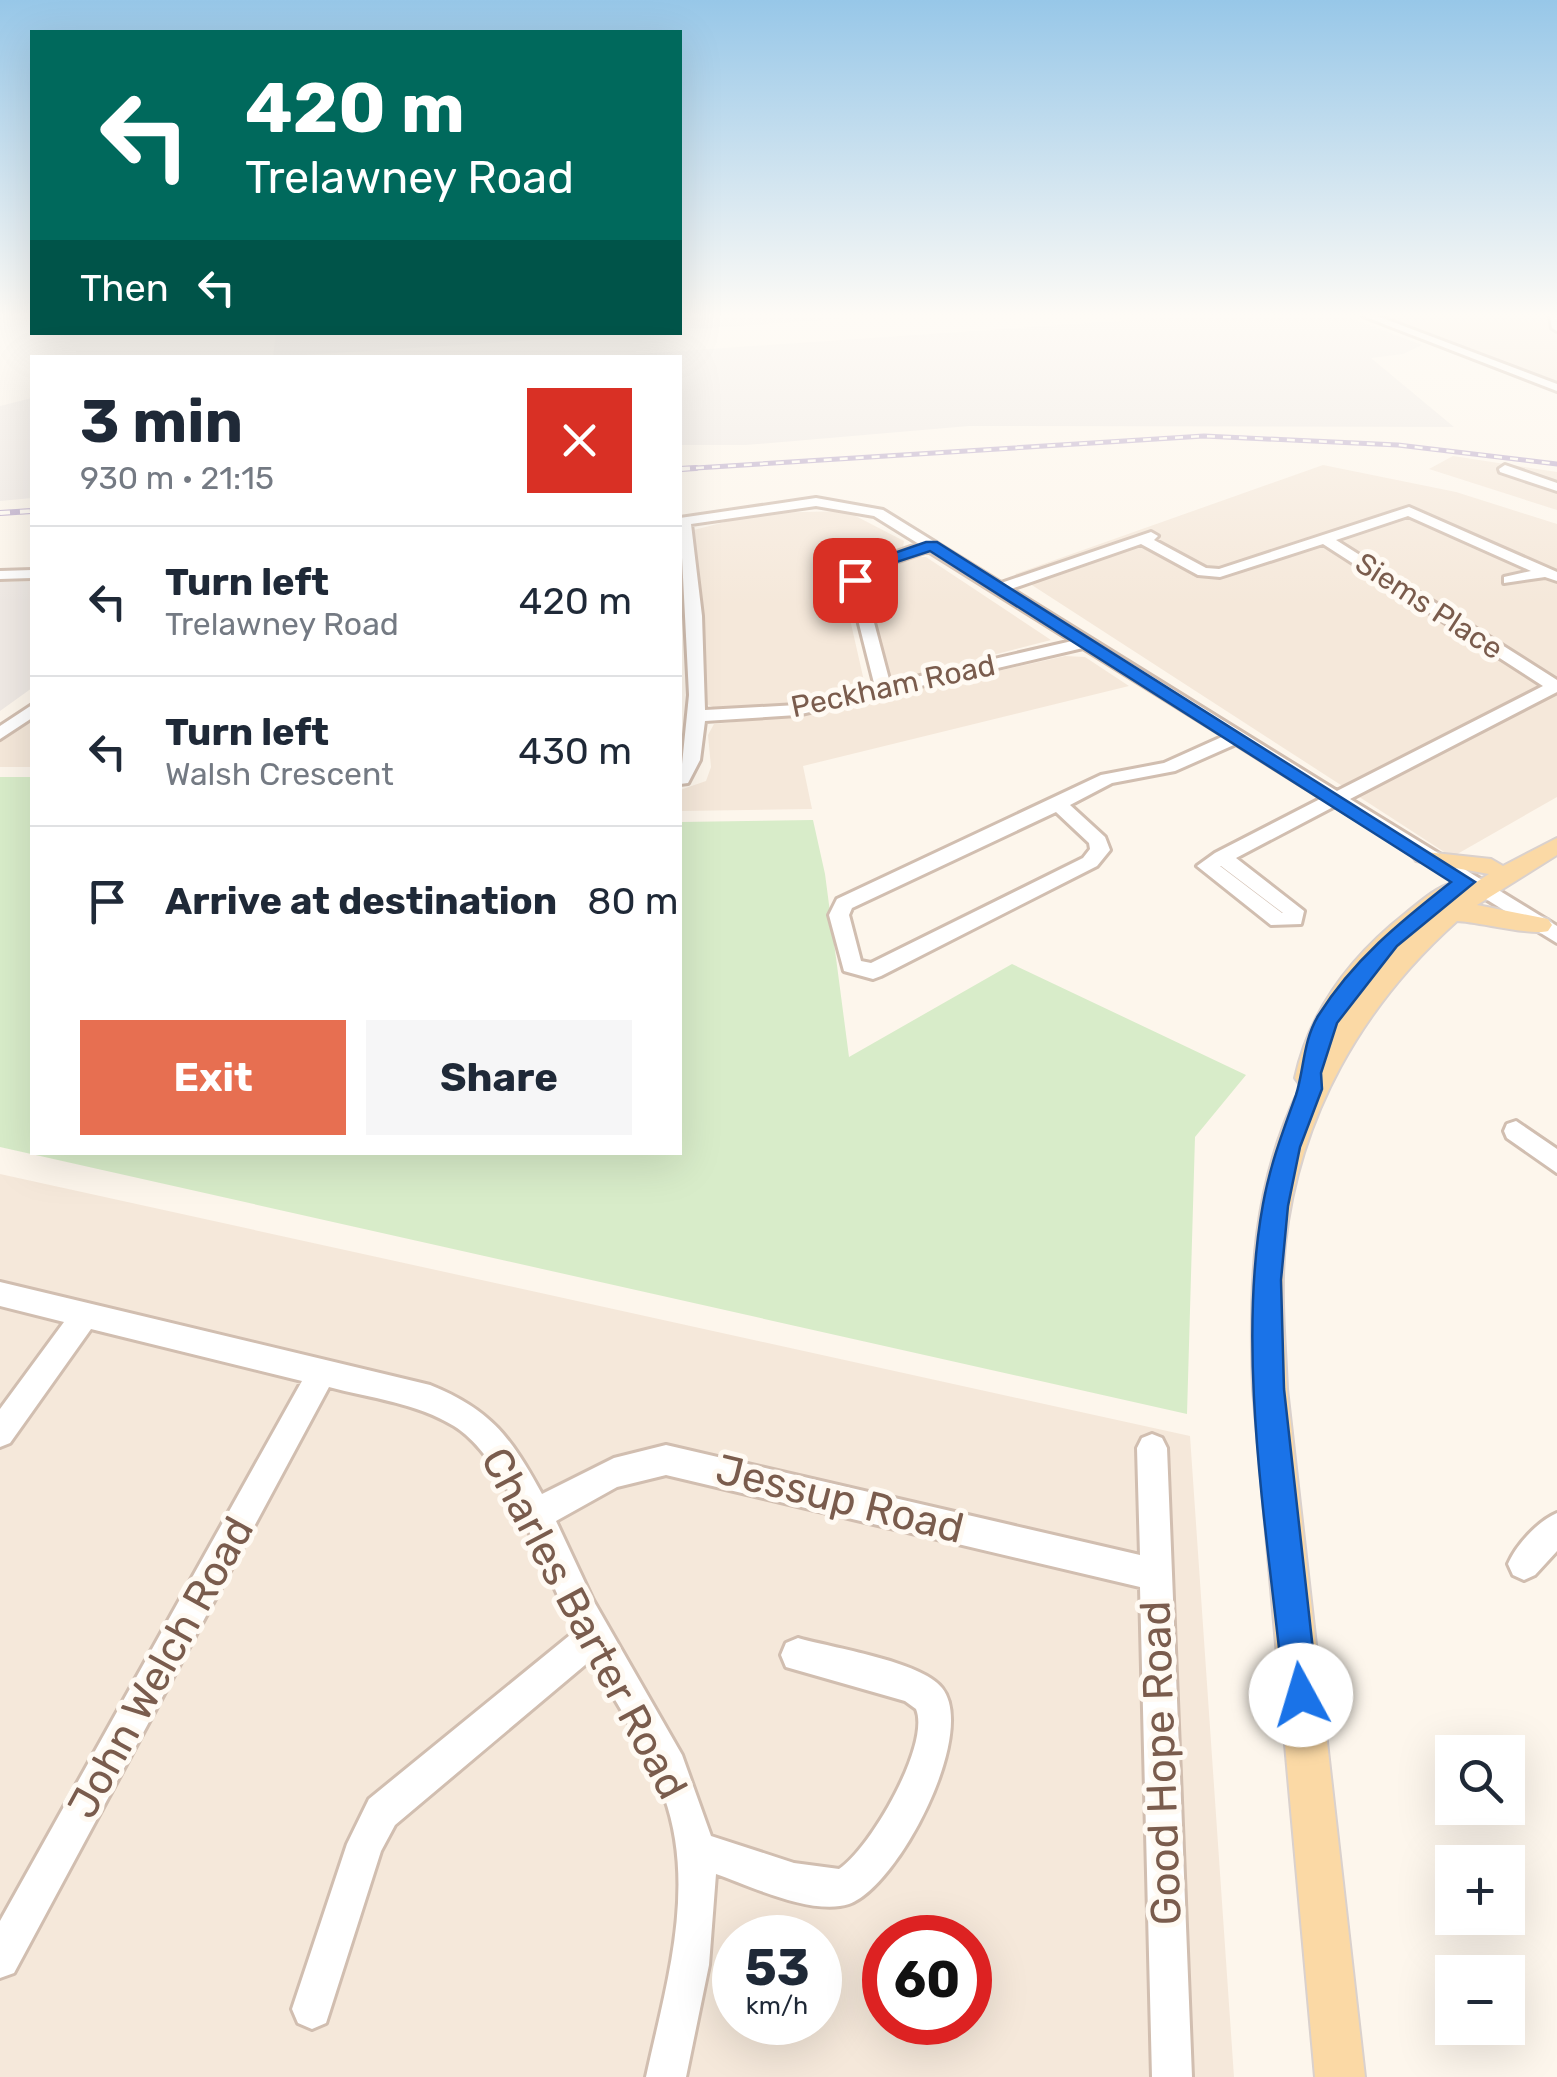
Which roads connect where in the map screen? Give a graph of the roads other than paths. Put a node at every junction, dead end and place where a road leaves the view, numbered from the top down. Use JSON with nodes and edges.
{"nodes":[{"id":1,"x":1506,"y":470,"type":"dead end"},
{"id":2,"x":1557,"y":486,"type":"edge"},
{"id":3,"x":682,"y":521,"type":"edge"},
{"id":4,"x":1328,"y":540,"type":"junction"},
{"id":5,"x":932,"y":546,"type":"junction"},
{"id":6,"x":30,"y":574,"type":"edge"},
{"id":7,"x":0,"y":575,"type":"edge"},
{"id":8,"x":1552,"y":575,"type":"edge"},
{"id":9,"x":1509,"y":580,"type":"dead end"},
{"id":10,"x":1002,"y":588,"type":"junction"},
{"id":11,"x":1086,"y":642,"type":"junction"},
{"id":12,"x":1556,"y":686,"type":"edge"},
{"id":13,"x":884,"y":690,"type":"junction"},
{"id":14,"x":30,"y":712,"type":"edge"},
{"id":15,"x":698,"y":716,"type":"junction"},
{"id":16,"x":0,"y":734,"type":"edge"},
{"id":17,"x":1237,"y":736,"type":"junction"},
{"id":18,"x":682,"y":779,"type":"edge"},
{"id":19,"x":1335,"y":798,"type":"junction"},
{"id":20,"x":1058,"y":804,"type":"junction"},
{"id":21,"x":1557,"y":828,"type":"edge"},
{"id":22,"x":1557,"y":845,"type":"edge"},
{"id":23,"x":1424,"y":856,"type":"joint"},
{"id":24,"x":1222,"y":857,"type":"dead end"},
{"id":25,"x":1478,"y":880,"type":"junction"},
{"id":26,"x":1452,"y":912,"type":"junction"},
{"id":27,"x":1548,"y":931,"type":"edge"},
{"id":28,"x":1310,"y":1089,"type":"junction"},
{"id":29,"x":1516,"y":1131,"type":"dead end"},
{"id":30,"x":1557,"y":1163,"type":"edge"},
{"id":31,"x":0,"y":1294,"type":"edge"},
{"id":32,"x":85,"y":1314,"type":"junction"},
{"id":33,"x":321,"y":1374,"type":"junction"},
{"id":34,"x":0,"y":1433,"type":"edge"},
{"id":35,"x":1152,"y":1448,"type":"dead end"},
{"id":36,"x":536,"y":1516,"type":"junction"},
{"id":37,"x":1557,"y":1528,"type":"edge"},
{"id":38,"x":1524,"y":1564,"type":"dead end"},
{"id":39,"x":1153,"y":1574,"type":"junction"},
{"id":40,"x":596,"y":1636,"type":"junction"},
{"id":41,"x":798,"y":1655,"type":"dead end"},
{"id":42,"x":696,"y":1849,"type":"junction"},
{"id":43,"x":0,"y":1959,"type":"edge"},
{"id":44,"x":312,"y":2009,"type":"dead end"},
{"id":45,"x":666,"y":2077,"type":"edge"},
{"id":46,"x":1172,"y":2077,"type":"edge"},
{"id":47,"x":1340,"y":2077,"type":"edge"}],
"edges":[{"from":1,"to":2,"type":"street"},
{"from":3,"to":5,"type":"street"},
{"from":3,"to":15,"type":"street"},
{"from":4,"to":8,"type":"street","name":"Siems Place"},
{"from":4,"to":10,"type":"street"},
{"from":4,"to":12,"type":"street","name":"Siems Place"},
{"from":5,"to":10,"type":"street"},
{"from":5,"to":13,"type":"street"},
{"from":6,"to":7,"type":"street"},
{"from":8,"to":9,"type":"street"},
{"from":10,"to":11,"type":"street"},
{"from":11,"to":13,"type":"street","name":"Peckham Road"},
{"from":11,"to":17,"type":"street"},
{"from":12,"to":19,"type":"street"},
{"from":13,"to":15,"type":"street","name":"Peckham Road"},
{"from":14,"to":16,"type":"street"},
{"from":15,"to":18,"type":"street"},
{"from":17,"to":19,"type":"street"},
{"from":17,"to":20,"type":"street"},
{"from":19,"to":23,"type":"street"},
{"from":19,"to":24,"type":"street"},
{"from":20,"to":20,"type":"street"},
{"from":21,"to":25,"type":"main road"},
{"from":22,"to":25,"type":"main road"},
{"from":23,"to":25,"type":"main road"},
{"from":25,"to":26,"type":"main road"},
{"from":25,"to":27,"type":"street"},
{"from":25,"to":28,"type":"main road"},
{"from":26,"to":27,"type":"main road"},
{"from":26,"to":28,"type":"main road"},
{"from":28,"to":47,"type":"main road"},
{"from":29,"to":30,"type":"street"},
{"from":31,"to":32,"type":"street","name":"Charles Barter Road"},
{"from":32,"to":33,"type":"street","name":"Charles Barter Road"},
{"from":32,"to":34,"type":"street"},
{"from":33,"to":36,"type":"street","name":"Charles Barter Road"},
{"from":33,"to":43,"type":"street","name":"John Welch Road"},
{"from":35,"to":39,"type":"street","name":"Good Hope Road"},
{"from":36,"to":39,"type":"street","name":"Jessup Road"},
{"from":36,"to":40,"type":"street","name":"Charles Barter Road"},
{"from":37,"to":38,"type":"street"},
{"from":39,"to":46,"type":"street","name":"Good Hope Road"},
{"from":40,"to":42,"type":"street","name":"Charles Barter Road"},
{"from":40,"to":44,"type":"street"},
{"from":41,"to":42,"type":"street"},
{"from":42,"to":45,"type":"street","name":"Charles Barter Road"}]}
